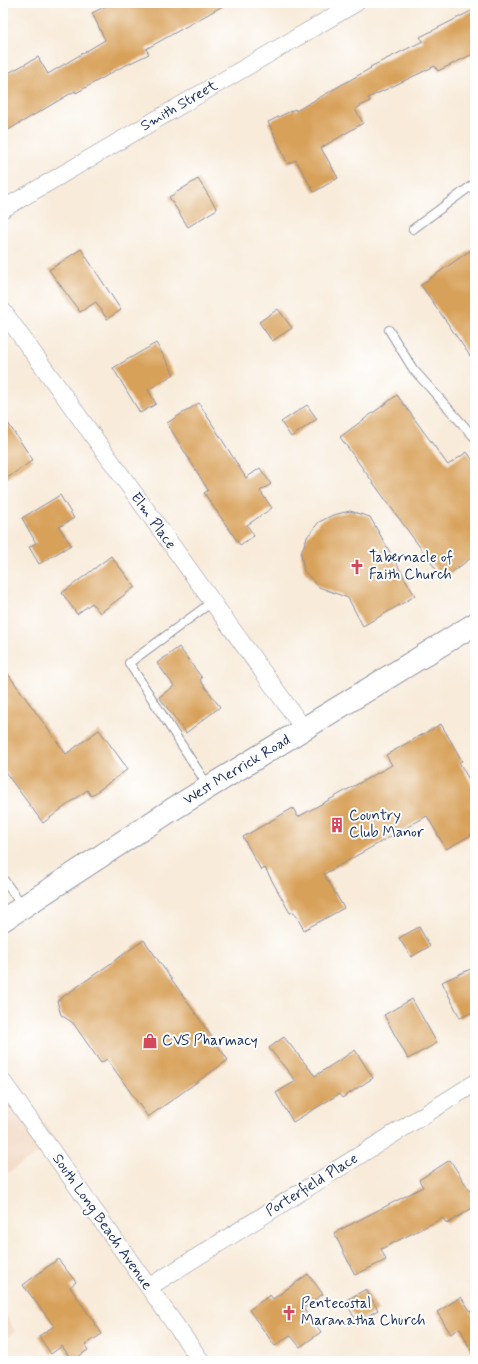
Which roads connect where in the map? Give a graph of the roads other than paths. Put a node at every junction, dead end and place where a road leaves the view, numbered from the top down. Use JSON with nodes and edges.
{"nodes":[{"id":1,"x":356,"y":3,"type":"edge"},
{"id":2,"x":474,"y":187,"type":"edge"},
{"id":3,"x":3,"y":209,"type":"edge"},
{"id":4,"x":413,"y":229,"type":"dead end"},
{"id":5,"x":3,"y":311,"type":"edge"},
{"id":6,"x":389,"y":330,"type":"dead end"},
{"id":7,"x":475,"y":438,"type":"edge"},
{"id":8,"x":212,"y":602,"type":"junction"},
{"id":9,"x":475,"y":624,"type":"edge"},
{"id":10,"x":304,"y":729,"type":"junction"},
{"id":11,"x":208,"y":787,"type":"junction"},
{"id":12,"x":3,"y":879,"type":"edge"},
{"id":13,"x":23,"y":907,"type":"junction"},
{"id":14,"x":3,"y":920,"type":"edge"},
{"id":15,"x":3,"y":1082,"type":"edge"},
{"id":16,"x":475,"y":1083,"type":"edge"},
{"id":17,"x":149,"y":1287,"type":"junction"},
{"id":18,"x":201,"y":1361,"type":"edge"}],
"edges":[{"from":1,"to":3,"type":"street","name":"Smith Street"},
{"from":2,"to":4,"type":"lane"},
{"from":5,"to":8,"type":"street","name":"Elm Place"},
{"from":6,"to":7,"type":"lane"},
{"from":8,"to":10,"type":"street","name":"Elm Place"},
{"from":8,"to":11,"type":"lane"},
{"from":9,"to":10,"type":"main road","name":"West Merrick Road"},
{"from":10,"to":11,"type":"main road","name":"West Merrick Road"},
{"from":11,"to":13,"type":"main road","name":"West Merrick Road"},
{"from":12,"to":13,"type":"lane"},
{"from":13,"to":14,"type":"main road","name":"West Merrick Road"},
{"from":15,"to":17,"type":"street","name":"South Long Beach Avenue"},
{"from":16,"to":17,"type":"street","name":"Porterfield Place"},
{"from":17,"to":18,"type":"street","name":"South Long Beach Avenue"}]}
